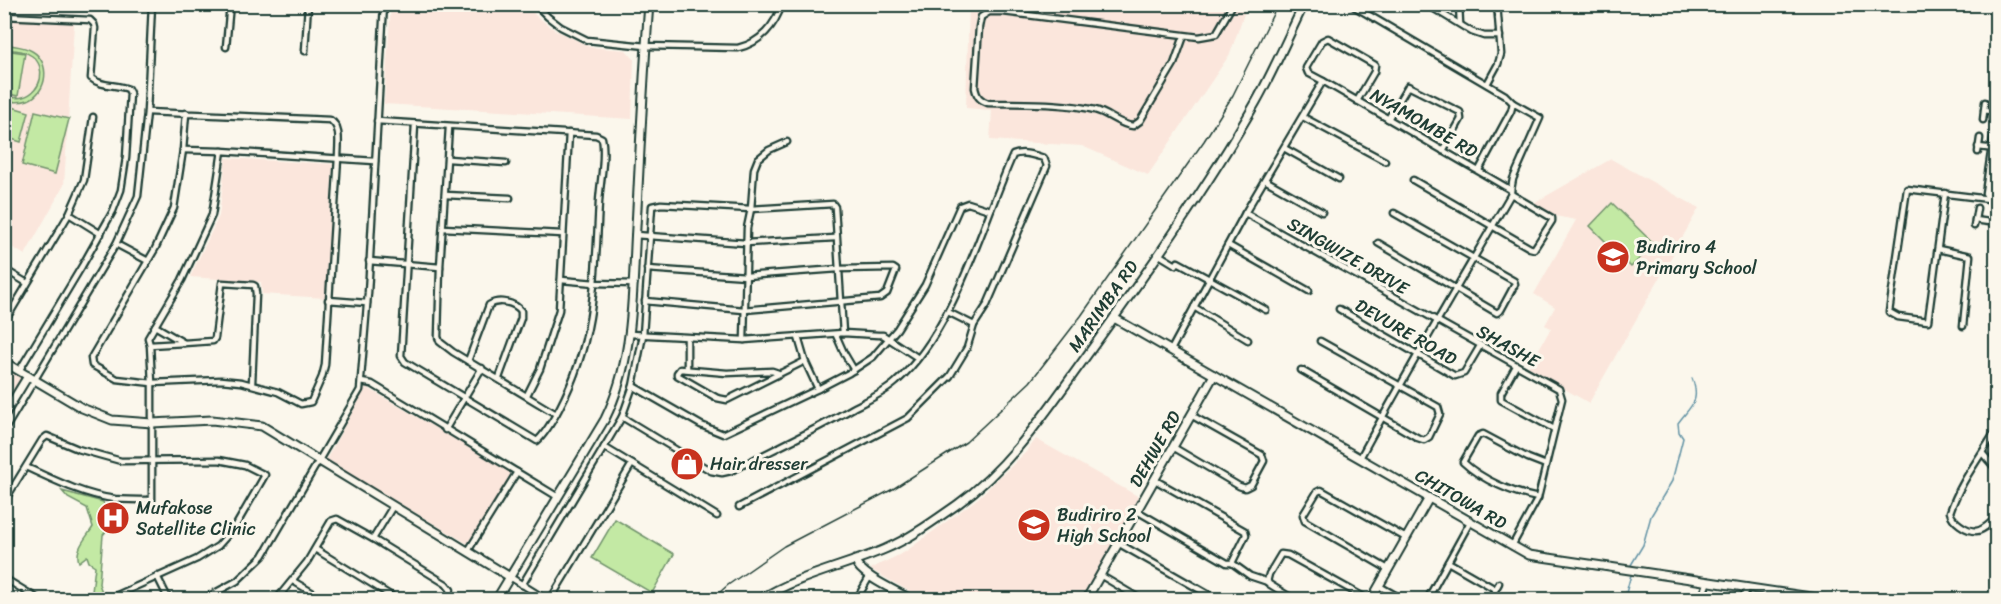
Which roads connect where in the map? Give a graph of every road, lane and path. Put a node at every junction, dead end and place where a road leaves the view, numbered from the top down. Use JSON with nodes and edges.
{"nodes":[{"id":1,"x":152,"y":4,"type":"edge"},
{"id":2,"x":230,"y":4,"type":"edge"},
{"id":3,"x":308,"y":4,"type":"edge"},
{"id":4,"x":384,"y":4,"type":"edge"},
{"id":5,"x":535,"y":4,"type":"edge"},
{"id":6,"x":649,"y":4,"type":"edge"},
{"id":7,"x":782,"y":4,"type":"edge"},
{"id":8,"x":1233,"y":4,"type":"edge"},
{"id":9,"x":1304,"y":4,"type":"edge"},
{"id":10,"x":1350,"y":4,"type":"edge"},
{"id":11,"x":1426,"y":4,"type":"edge"},
{"id":12,"x":1459,"y":4,"type":"edge"},
{"id":13,"x":1497,"y":4,"type":"edge"},
{"id":14,"x":4,"y":16,"type":"edge"},
{"id":15,"x":1460,"y":24,"type":"junction"},
{"id":16,"x":1184,"y":36,"type":"junction"},
{"id":17,"x":1500,"y":36,"type":"junction"},
{"id":18,"x":646,"y":46,"type":"junction"},
{"id":19,"x":226,"y":47,"type":"dead end"},
{"id":20,"x":305,"y":51,"type":"dead end"},
{"id":21,"x":1323,"y":81,"type":"junction"},
{"id":22,"x":1487,"y":84,"type":"junction"},
{"id":23,"x":1357,"y":100,"type":"junction"},
{"id":24,"x":1985,"y":102,"type":"dead end"},
{"id":25,"x":1514,"y":103,"type":"junction"},
{"id":26,"x":1984,"y":110,"type":"junction"},
{"id":27,"x":147,"y":112,"type":"junction"},
{"id":28,"x":1996,"y":112,"type":"edge"},
{"id":29,"x":186,"y":113,"type":"junction"},
{"id":30,"x":93,"y":117,"type":"dead end"},
{"id":31,"x":1303,"y":117,"type":"junction"},
{"id":32,"x":1388,"y":119,"type":"junction"},
{"id":33,"x":1996,"y":119,"type":"edge"},
{"id":34,"x":1983,"y":120,"type":"dead end"},
{"id":35,"x":377,"y":122,"type":"junction"},
{"id":36,"x":415,"y":125,"type":"junction"},
{"id":37,"x":449,"y":127,"type":"junction"},
{"id":38,"x":569,"y":133,"type":"junction"},
{"id":39,"x":1980,"y":138,"type":"dead end"},
{"id":40,"x":787,"y":142,"type":"dead end"},
{"id":41,"x":1284,"y":148,"type":"junction"},
{"id":42,"x":1994,"y":149,"type":"edge"},
{"id":43,"x":183,"y":150,"type":"junction"},
{"id":44,"x":222,"y":151,"type":"junction"},
{"id":45,"x":1443,"y":151,"type":"junction"},
{"id":46,"x":338,"y":158,"type":"junction"},
{"id":47,"x":448,"y":159,"type":"junction"},
{"id":48,"x":375,"y":160,"type":"junction"},
{"id":49,"x":1385,"y":161,"type":"dead end"},
{"id":50,"x":506,"y":163,"type":"dead end"},
{"id":51,"x":1479,"y":170,"type":"junction"},
{"id":52,"x":1339,"y":179,"type":"dead end"},
{"id":53,"x":1265,"y":180,"type":"junction"},
{"id":54,"x":1413,"y":180,"type":"dead end"},
{"id":55,"x":1987,"y":185,"type":"junction"},
{"id":56,"x":1996,"y":186,"type":"edge"},
{"id":57,"x":1511,"y":192,"type":"junction"},
{"id":58,"x":1944,"y":193,"type":"junction"},
{"id":59,"x":445,"y":195,"type":"junction"},
{"id":60,"x":510,"y":198,"type":"dead end"},
{"id":61,"x":1989,"y":199,"type":"junction"},
{"id":62,"x":1977,"y":208,"type":"dead end"},
{"id":63,"x":751,"y":209,"type":"junction"},
{"id":64,"x":990,"y":210,"type":"junction"},
{"id":65,"x":1996,"y":210,"type":"edge"},
{"id":66,"x":1322,"y":212,"type":"dead end"},
{"id":67,"x":1245,"y":213,"type":"junction"},
{"id":68,"x":1394,"y":213,"type":"dead end"},
{"id":69,"x":69,"y":214,"type":"junction"},
{"id":70,"x":1996,"y":218,"type":"edge"},
{"id":71,"x":1492,"y":226,"type":"junction"},
{"id":72,"x":443,"y":228,"type":"junction"},
{"id":73,"x":101,"y":234,"type":"junction"},
{"id":74,"x":563,"y":234,"type":"junction"},
{"id":75,"x":635,"y":235,"type":"junction"},
{"id":76,"x":649,"y":236,"type":"junction"},
{"id":77,"x":836,"y":238,"type":"junction"},
{"id":78,"x":746,"y":243,"type":"junction"},
{"id":79,"x":1378,"y":243,"type":"dead end"},
{"id":80,"x":117,"y":244,"type":"junction"},
{"id":81,"x":1228,"y":245,"type":"junction"},
{"id":82,"x":1938,"y":249,"type":"junction"},
{"id":83,"x":1158,"y":254,"type":"junction"},
{"id":84,"x":1474,"y":258,"type":"junction"},
{"id":85,"x":148,"y":261,"type":"junction"},
{"id":86,"x":369,"y":261,"type":"junction"},
{"id":87,"x":407,"y":263,"type":"junction"},
{"id":88,"x":440,"y":267,"type":"junction"},
{"id":89,"x":4,"y":269,"type":"edge"},
{"id":90,"x":838,"y":269,"type":"junction"},
{"id":91,"x":647,"y":270,"type":"junction"},
{"id":92,"x":746,"y":276,"type":"junction"},
{"id":93,"x":1210,"y":278,"type":"junction"},
{"id":94,"x":561,"y":280,"type":"junction"},
{"id":95,"x":27,"y":282,"type":"junction"},
{"id":96,"x":595,"y":283,"type":"junction"},
{"id":97,"x":634,"y":284,"type":"junction"},
{"id":98,"x":1456,"y":289,"type":"junction"},
{"id":99,"x":1309,"y":291,"type":"dead end"},
{"id":100,"x":328,"y":300,"type":"junction"},
{"id":101,"x":645,"y":301,"type":"junction"},
{"id":102,"x":840,"y":302,"type":"junction"},
{"id":103,"x":368,"y":303,"type":"junction"},
{"id":104,"x":1194,"y":307,"type":"junction"},
{"id":105,"x":1339,"y":309,"type":"dead end"},
{"id":106,"x":744,"y":310,"type":"junction"},
{"id":107,"x":1266,"y":310,"type":"dead end"},
{"id":108,"x":948,"y":312,"type":"junction"},
{"id":109,"x":4,"y":315,"type":"edge"},
{"id":110,"x":1114,"y":318,"type":"junction"},
{"id":111,"x":1438,"y":322,"type":"junction"},
{"id":112,"x":974,"y":325,"type":"junction"},
{"id":113,"x":155,"y":326,"type":"junction"},
{"id":114,"x":1964,"y":326,"type":"dead end"},
{"id":115,"x":843,"y":333,"type":"junction"},
{"id":116,"x":630,"y":334,"type":"junction"},
{"id":117,"x":643,"y":335,"type":"junction"},
{"id":118,"x":836,"y":335,"type":"junction"},
{"id":119,"x":798,"y":337,"type":"junction"},
{"id":120,"x":687,"y":339,"type":"junction"},
{"id":121,"x":1248,"y":339,"type":"dead end"},
{"id":122,"x":744,"y":340,"type":"junction"},
{"id":123,"x":889,"y":340,"type":"junction"},
{"id":124,"x":1320,"y":341,"type":"dead end"},
{"id":125,"x":184,"y":343,"type":"junction"},
{"id":126,"x":150,"y":345,"type":"junction"},
{"id":127,"x":1480,"y":346,"type":"junction"},
{"id":128,"x":1171,"y":350,"type":"junction"},
{"id":129,"x":1419,"y":355,"type":"junction"},
{"id":130,"x":918,"y":358,"type":"junction"},
{"id":131,"x":468,"y":361,"type":"junction"},
{"id":132,"x":805,"y":361,"type":"junction"},
{"id":133,"x":4,"y":362,"type":"edge"},
{"id":134,"x":1516,"y":366,"type":"junction"},
{"id":135,"x":482,"y":368,"type":"junction"},
{"id":136,"x":687,"y":369,"type":"junction"},
{"id":137,"x":854,"y":370,"type":"junction"},
{"id":138,"x":1301,"y":370,"type":"dead end"},
{"id":139,"x":19,"y":371,"type":"junction"},
{"id":140,"x":777,"y":374,"type":"junction"},
{"id":141,"x":1214,"y":375,"type":"junction"},
{"id":142,"x":31,"y":378,"type":"junction"},
{"id":143,"x":499,"y":378,"type":"junction"},
{"id":144,"x":361,"y":382,"type":"junction"},
{"id":145,"x":152,"y":383,"type":"junction"},
{"id":146,"x":252,"y":384,"type":"junction"},
{"id":147,"x":1399,"y":385,"type":"junction"},
{"id":148,"x":633,"y":386,"type":"junction"},
{"id":149,"x":818,"y":389,"type":"junction"},
{"id":150,"x":527,"y":395,"type":"junction"},
{"id":151,"x":465,"y":399,"type":"junction"},
{"id":152,"x":556,"y":414,"type":"junction"},
{"id":153,"x":4,"y":415,"type":"edge"},
{"id":154,"x":1191,"y":416,"type":"junction"},
{"id":155,"x":622,"y":417,"type":"junction"},
{"id":156,"x":1382,"y":418,"type":"junction"},
{"id":157,"x":152,"y":423,"type":"junction"},
{"id":158,"x":1554,"y":429,"type":"junction"},
{"id":159,"x":445,"y":430,"type":"junction"},
{"id":160,"x":1996,"y":430,"type":"edge"},
{"id":161,"x":4,"y":431,"type":"edge"},
{"id":162,"x":604,"y":447,"type":"junction"},
{"id":163,"x":1173,"y":447,"type":"junction"},
{"id":164,"x":1983,"y":454,"type":"junction"},
{"id":165,"x":1360,"y":458,"type":"junction"},
{"id":166,"x":320,"y":461,"type":"junction"},
{"id":167,"x":153,"y":462,"type":"junction"},
{"id":168,"x":632,"y":464,"type":"junction"},
{"id":169,"x":1546,"y":465,"type":"junction"},
{"id":170,"x":26,"y":467,"type":"junction"},
{"id":171,"x":1996,"y":469,"type":"edge"},
{"id":172,"x":517,"y":472,"type":"junction"},
{"id":173,"x":1155,"y":480,"type":"junction"},
{"id":174,"x":558,"y":497,"type":"junction"},
{"id":175,"x":1429,"y":498,"type":"junction"},
{"id":176,"x":1538,"y":498,"type":"junction"},
{"id":177,"x":4,"y":502,"type":"edge"},
{"id":178,"x":393,"y":506,"type":"junction"},
{"id":179,"x":739,"y":507,"type":"dead end"},
{"id":180,"x":1137,"y":511,"type":"junction"},
{"id":181,"x":717,"y":516,"type":"dead end"},
{"id":182,"x":1996,"y":518,"type":"edge"},
{"id":183,"x":1470,"y":522,"type":"junction"},
{"id":184,"x":1406,"y":538,"type":"junction"},
{"id":185,"x":373,"y":539,"type":"junction"},
{"id":186,"x":1118,"y":543,"type":"junction"},
{"id":187,"x":1512,"y":546,"type":"junction"},
{"id":188,"x":315,"y":549,"type":"junction"},
{"id":189,"x":468,"y":551,"type":"junction"},
{"id":190,"x":855,"y":560,"type":"junction"},
{"id":191,"x":1448,"y":562,"type":"junction"},
{"id":192,"x":1232,"y":563,"type":"junction"},
{"id":193,"x":1388,"y":569,"type":"junction"},
{"id":194,"x":1100,"y":575,"type":"junction"},
{"id":195,"x":157,"y":576,"type":"junction"},
{"id":196,"x":870,"y":576,"type":"junction"},
{"id":197,"x":510,"y":577,"type":"junction"},
{"id":198,"x":4,"y":578,"type":"edge"},
{"id":199,"x":293,"y":581,"type":"junction"},
{"id":200,"x":1708,"y":581,"type":"junction"},
{"id":201,"x":1268,"y":582,"type":"junction"},
{"id":202,"x":1499,"y":583,"type":"dead end"},
{"id":203,"x":522,"y":585,"type":"junction"},
{"id":204,"x":1379,"y":586,"type":"junction"},
{"id":205,"x":1748,"y":586,"type":"junction"},
{"id":206,"x":1429,"y":597,"type":"edge"},
{"id":207,"x":907,"y":598,"type":"edge"},
{"id":208,"x":1214,"y":599,"type":"edge"},
{"id":209,"x":1827,"y":599,"type":"edge"},
{"id":210,"x":40,"y":600,"type":"edge"},
{"id":211,"x":106,"y":600,"type":"edge"},
{"id":212,"x":169,"y":600,"type":"edge"},
{"id":213,"x":202,"y":600,"type":"edge"},
{"id":214,"x":276,"y":600,"type":"edge"},
{"id":215,"x":325,"y":600,"type":"edge"},
{"id":216,"x":398,"y":600,"type":"edge"},
{"id":217,"x":446,"y":600,"type":"edge"},
{"id":218,"x":496,"y":600,"type":"edge"},
{"id":219,"x":548,"y":600,"type":"edge"},
{"id":220,"x":759,"y":600,"type":"edge"},
{"id":221,"x":856,"y":600,"type":"edge"},
{"id":222,"x":1086,"y":600,"type":"edge"},
{"id":223,"x":1142,"y":600,"type":"edge"},
{"id":224,"x":1295,"y":600,"type":"edge"},
{"id":225,"x":1370,"y":600,"type":"edge"},
{"id":226,"x":1404,"y":600,"type":"edge"},
{"id":227,"x":1440,"y":600,"type":"edge"},
{"id":228,"x":1701,"y":600,"type":"edge"},
{"id":229,"x":1743,"y":600,"type":"edge"}],
"edges":[{"from":1,"to":27,"type":"street"},
{"from":2,"to":19,"type":"street"},
{"from":3,"to":20,"type":"street"},
{"from":4,"to":35,"type":"street"},
{"from":5,"to":18,"type":"street"},
{"from":6,"to":18,"type":"street"},
{"from":7,"to":18,"type":"street"},
{"from":8,"to":16,"type":"street"},
{"from":9,"to":83,"type":"street","name":"MARIMBA RD"},
{"from":10,"to":22,"type":"street"},
{"from":11,"to":15,"type":"street"},
{"from":12,"to":15,"type":"street"},
{"from":13,"to":17,"type":"street"},
{"from":14,"to":73,"type":"street"},
{"from":15,"to":17,"type":"street"},
{"from":16,"to":16,"type":"street"},
{"from":17,"to":22,"type":"street"},
{"from":18,"to":75,"type":"street"},
{"from":21,"to":23,"type":"street","name":"NYAMOMBE RD"},
{"from":21,"to":23,"type":"street"},
{"from":21,"to":31,"type":"street"},
{"from":22,"to":25,"type":"street"},
{"from":23,"to":32,"type":"street","name":"NYAMOMBE RD"},
{"from":24,"to":26,"type":"street"},
{"from":25,"to":51,"type":"street"},
{"from":25,"to":57,"type":"street"},
{"from":26,"to":28,"type":"street"},
{"from":26,"to":34,"type":"street"},
{"from":27,"to":29,"type":"street"},
{"from":27,"to":80,"type":"street"},
{"from":29,"to":43,"type":"street"},
{"from":29,"to":46,"type":"street"},
{"from":30,"to":69,"type":"street"},
{"from":31,"to":41,"type":"street"},
{"from":31,"to":49,"type":"street"},
{"from":32,"to":45,"type":"street","name":"NYAMOMBE RD"},
{"from":32,"to":45,"type":"street"},
{"from":33,"to":42,"type":"street"},
{"from":35,"to":36,"type":"street"},
{"from":35,"to":48,"type":"street"},
{"from":36,"to":37,"type":"street"},
{"from":36,"to":87,"type":"street"},
{"from":37,"to":38,"type":"street"},
{"from":37,"to":47,"type":"street"},
{"from":38,"to":74,"type":"street"},
{"from":38,"to":96,"type":"street"},
{"from":39,"to":42,"type":"street"},
{"from":40,"to":63,"type":"street"},
{"from":41,"to":52,"type":"street"},
{"from":41,"to":53,"type":"street"},
{"from":42,"to":55,"type":"street"},
{"from":43,"to":44,"type":"street"},
{"from":43,"to":85,"type":"street"},
{"from":44,"to":46,"type":"street"},
{"from":44,"to":113,"type":"street"},
{"from":45,"to":51,"type":"street","name":"NYAMOMBE RD"},
{"from":46,"to":48,"type":"street"},
{"from":46,"to":100,"type":"street"},
{"from":47,"to":50,"type":"street"},
{"from":47,"to":59,"type":"street"},
{"from":48,"to":86,"type":"street"},
{"from":51,"to":57,"type":"street","name":"NYAMOMBE RD"},
{"from":53,"to":66,"type":"street"},
{"from":53,"to":67,"type":"street"},
{"from":54,"to":71,"type":"street"},
{"from":55,"to":56,"type":"street"},
{"from":55,"to":61,"type":"street"},
{"from":57,"to":71,"type":"street"},
{"from":57,"to":71,"type":"street","name":"NYAMOMBE RD"},
{"from":58,"to":61,"type":"street"},
{"from":58,"to":82,"type":"street"},
{"from":58,"to":82,"type":"street"},
{"from":59,"to":60,"type":"street"},
{"from":59,"to":72,"type":"street"},
{"from":61,"to":65,"type":"street"},
{"from":62,"to":70,"type":"street"},
{"from":63,"to":76,"type":"street"},
{"from":63,"to":77,"type":"street"},
{"from":63,"to":78,"type":"street"},
{"from":64,"to":108,"type":"street"},
{"from":64,"to":112,"type":"street"},
{"from":64,"to":123,"type":"street"},
{"from":67,"to":81,"type":"street"},
{"from":67,"to":111,"type":"street","name":"SINGWIZE DRIVE"},
{"from":68,"to":84,"type":"street"},
{"from":69,"to":73,"type":"street"},
{"from":69,"to":95,"type":"street"},
{"from":71,"to":84,"type":"street"},
{"from":72,"to":74,"type":"street"},
{"from":72,"to":88,"type":"street"},
{"from":73,"to":139,"type":"street"},
{"from":74,"to":94,"type":"street"},
{"from":75,"to":76,"type":"street"},
{"from":75,"to":97,"type":"street"},
{"from":76,"to":78,"type":"street"},
{"from":76,"to":91,"type":"street"},
{"from":77,"to":78,"type":"street"},
{"from":77,"to":90,"type":"street"},
{"from":78,"to":92,"type":"street"},
{"from":79,"to":98,"type":"street"},
{"from":80,"to":85,"type":"street"},
{"from":80,"to":142,"type":"street"},
{"from":81,"to":93,"type":"street"},
{"from":81,"to":99,"type":"street"},
{"from":82,"to":114,"type":"street"},
{"from":83,"to":93,"type":"street"},
{"from":83,"to":110,"type":"street","name":"MARIMBA RD"},
{"from":84,"to":98,"type":"street"},
{"from":84,"to":98,"type":"street"},
{"from":85,"to":145,"type":"street"},
{"from":86,"to":87,"type":"street"},
{"from":86,"to":103,"type":"street"},
{"from":87,"to":88,"type":"street"},
{"from":87,"to":151,"type":"street"},
{"from":88,"to":131,"type":"street"},
{"from":89,"to":95,"type":"street"},
{"from":90,"to":92,"type":"street"},
{"from":90,"to":102,"type":"street"},
{"from":90,"to":102,"type":"street"},
{"from":91,"to":92,"type":"street"},
{"from":91,"to":101,"type":"street"},
{"from":92,"to":106,"type":"street"},
{"from":93,"to":104,"type":"street"},
{"from":93,"to":107,"type":"street"},
{"from":94,"to":96,"type":"street"},
{"from":94,"to":150,"type":"street"},
{"from":95,"to":109,"type":"street"},
{"from":96,"to":97,"type":"street"},
{"from":96,"to":152,"type":"street"},
{"from":97,"to":116,"type":"street"},
{"from":98,"to":111,"type":"street"},
{"from":100,"to":103,"type":"street"},
{"from":100,"to":146,"type":"street"},
{"from":101,"to":106,"type":"street"},
{"from":101,"to":117,"type":"street"},
{"from":102,"to":106,"type":"street"},
{"from":102,"to":115,"type":"street"},
{"from":103,"to":144,"type":"street"},
{"from":104,"to":121,"type":"street"},
{"from":104,"to":128,"type":"street"},
{"from":105,"to":129,"type":"street","name":"DEVURE ROAD"},
{"from":106,"to":122,"type":"street"},
{"from":108,"to":112,"type":"street"},
{"from":108,"to":130,"type":"street"},
{"from":110,"to":128,"type":"street","name":"CHITOWA RD"},
{"from":110,"to":190,"type":"street","name":"MARIMBA RD"},
{"from":111,"to":127,"type":"street","name":"SHASHE"},
{"from":111,"to":129,"type":"street"},
{"from":112,"to":179,"type":"street"},
{"from":113,"to":125,"type":"street"},
{"from":113,"to":126,"type":"street"},
{"from":115,"to":118,"type":"street"},
{"from":115,"to":123,"type":"street"},
{"from":116,"to":117,"type":"street"},
{"from":116,"to":174,"type":"street"},
{"from":117,"to":120,"type":"street"},
{"from":117,"to":148,"type":"street"},
{"from":118,"to":119,"type":"street"},
{"from":118,"to":137,"type":"street"},
{"from":119,"to":122,"type":"street"},
{"from":119,"to":132,"type":"street"},
{"from":120,"to":122,"type":"street"},
{"from":120,"to":136,"type":"street"},
{"from":123,"to":130,"type":"street"},
{"from":123,"to":137,"type":"street"},
{"from":124,"to":147,"type":"street"},
{"from":125,"to":126,"type":"street"},
{"from":125,"to":146,"type":"street"},
{"from":126,"to":145,"type":"street"},
{"from":127,"to":129,"type":"street","name":"DEVURE ROAD"},
{"from":127,"to":134,"type":"street","name":"SHASHE"},
{"from":128,"to":141,"type":"street","name":"CHITOWA RD"},
{"from":129,"to":147,"type":"street"},
{"from":130,"to":155,"type":"street"},
{"from":131,"to":135,"type":"street"},
{"from":131,"to":143,"type":"street"},
{"from":132,"to":140,"type":"street"},
{"from":132,"to":149,"type":"street"},
{"from":133,"to":139,"type":"street"},
{"from":134,"to":158,"type":"street","name":"SHASHE"},
{"from":134,"to":158,"type":"street"},
{"from":135,"to":143,"type":"street"},
{"from":135,"to":151,"type":"street"},
{"from":136,"to":140,"type":"street"},
{"from":136,"to":140,"type":"street"},
{"from":137,"to":149,"type":"street"},
{"from":138,"to":156,"type":"street"},
{"from":139,"to":142,"type":"street"},
{"from":141,"to":154,"type":"street","name":"DEHWE RD"},
{"from":141,"to":165,"type":"street","name":"CHITOWA RD"},
{"from":142,"to":153,"type":"street"},
{"from":142,"to":157,"type":"street"},
{"from":142,"to":161,"type":"street"},
{"from":143,"to":150,"type":"street"},
{"from":144,"to":159,"type":"street"},
{"from":144,"to":166,"type":"street"},
{"from":145,"to":146,"type":"street"},
{"from":145,"to":157,"type":"street"},
{"from":147,"to":156,"type":"street"},
{"from":147,"to":156,"type":"street"},
{"from":148,"to":149,"type":"street"},
{"from":148,"to":155,"type":"street"},
{"from":150,"to":152,"type":"street"},
{"from":151,"to":152,"type":"street"},
{"from":151,"to":159,"type":"street"},
{"from":154,"to":163,"type":"street","name":"DEHWE RD"},
{"from":154,"to":163,"type":"street"},
{"from":155,"to":162,"type":"street"},
{"from":156,"to":165,"type":"street"},
{"from":157,"to":166,"type":"street"},
{"from":157,"to":167,"type":"street"},
{"from":158,"to":169,"type":"street"},
{"from":159,"to":172,"type":"street"},
{"from":160,"to":164,"type":"street"},
{"from":162,"to":168,"type":"street"},
{"from":162,"to":203,"type":"street"},
{"from":163,"to":173,"type":"street","name":"DEHWE RD"},
{"from":164,"to":171,"type":"street"},
{"from":164,"to":182,"type":"street"},
{"from":165,"to":175,"type":"street","name":"CHITOWA RD"},
{"from":166,"to":178,"type":"street"},
{"from":166,"to":213,"type":"street"},
{"from":167,"to":170,"type":"street"},
{"from":167,"to":170,"type":"street"},
{"from":167,"to":195,"type":"street"},
{"from":168,"to":181,"type":"street"},
{"from":168,"to":219,"type":"street"},
{"from":169,"to":176,"type":"street"},
{"from":169,"to":176,"type":"street"},
{"from":170,"to":177,"type":"street"},
{"from":172,"to":174,"type":"street"},
{"from":172,"to":189,"type":"street"},
{"from":173,"to":180,"type":"street","name":"DEHWE RD"},
{"from":173,"to":192,"type":"street"},
{"from":174,"to":197,"type":"street"},
{"from":175,"to":183,"type":"street","name":"CHITOWA RD"},
{"from":175,"to":184,"type":"street"},
{"from":176,"to":187,"type":"street"},
{"from":178,"to":185,"type":"street"},
{"from":178,"to":189,"type":"street"},
{"from":180,"to":186,"type":"street","name":"DEHWE RD"},
{"from":180,"to":192,"type":"street"},
{"from":183,"to":187,"type":"street","name":"CHITOWA RD"},
{"from":183,"to":191,"type":"street"},
{"from":184,"to":193,"type":"street"},
{"from":184,"to":193,"type":"street"},
{"from":185,"to":188,"type":"street"},
{"from":185,"to":217,"type":"street"},
{"from":186,"to":194,"type":"street","name":"DEHWE RD"},
{"from":186,"to":208,"type":"street"},
{"from":187,"to":200,"type":"street","name":"CHITOWA RD"},
{"from":188,"to":199,"type":"street"},
{"from":188,"to":216,"type":"street"},
{"from":189,"to":197,"type":"street"},
{"from":190,"to":196,"type":"street"},
{"from":190,"to":220,"type":"street","name":"MARIMBA RD"},
{"from":191,"to":202,"type":"street"},
{"from":191,"to":206,"type":"street"},
{"from":192,"to":201,"type":"street"},
{"from":193,"to":204,"type":"street"},
{"from":194,"to":222,"type":"street","name":"DEHWE RD"},
{"from":194,"to":223,"type":"street"},
{"from":195,"to":211,"type":"street"},
{"from":195,"to":212,"type":"street"},
{"from":196,"to":207,"type":"street"},
{"from":196,"to":221,"type":"street"},
{"from":197,"to":203,"type":"street"},
{"from":197,"to":218,"type":"street"},
{"from":198,"to":210,"type":"street"},
{"from":199,"to":214,"type":"street"},
{"from":199,"to":215,"type":"street"},
{"from":200,"to":205,"type":"street","name":"CHITOWA RD"},
{"from":200,"to":228,"type":"street"},
{"from":201,"to":224,"type":"street"},
{"from":201,"to":225,"type":"street"},
{"from":203,"to":219,"type":"street"},
{"from":204,"to":225,"type":"street"},
{"from":204,"to":226,"type":"street"},
{"from":205,"to":209,"type":"street","name":"CHITOWA RD"},
{"from":205,"to":229,"type":"street"},
{"from":206,"to":227,"type":"street"}]}
